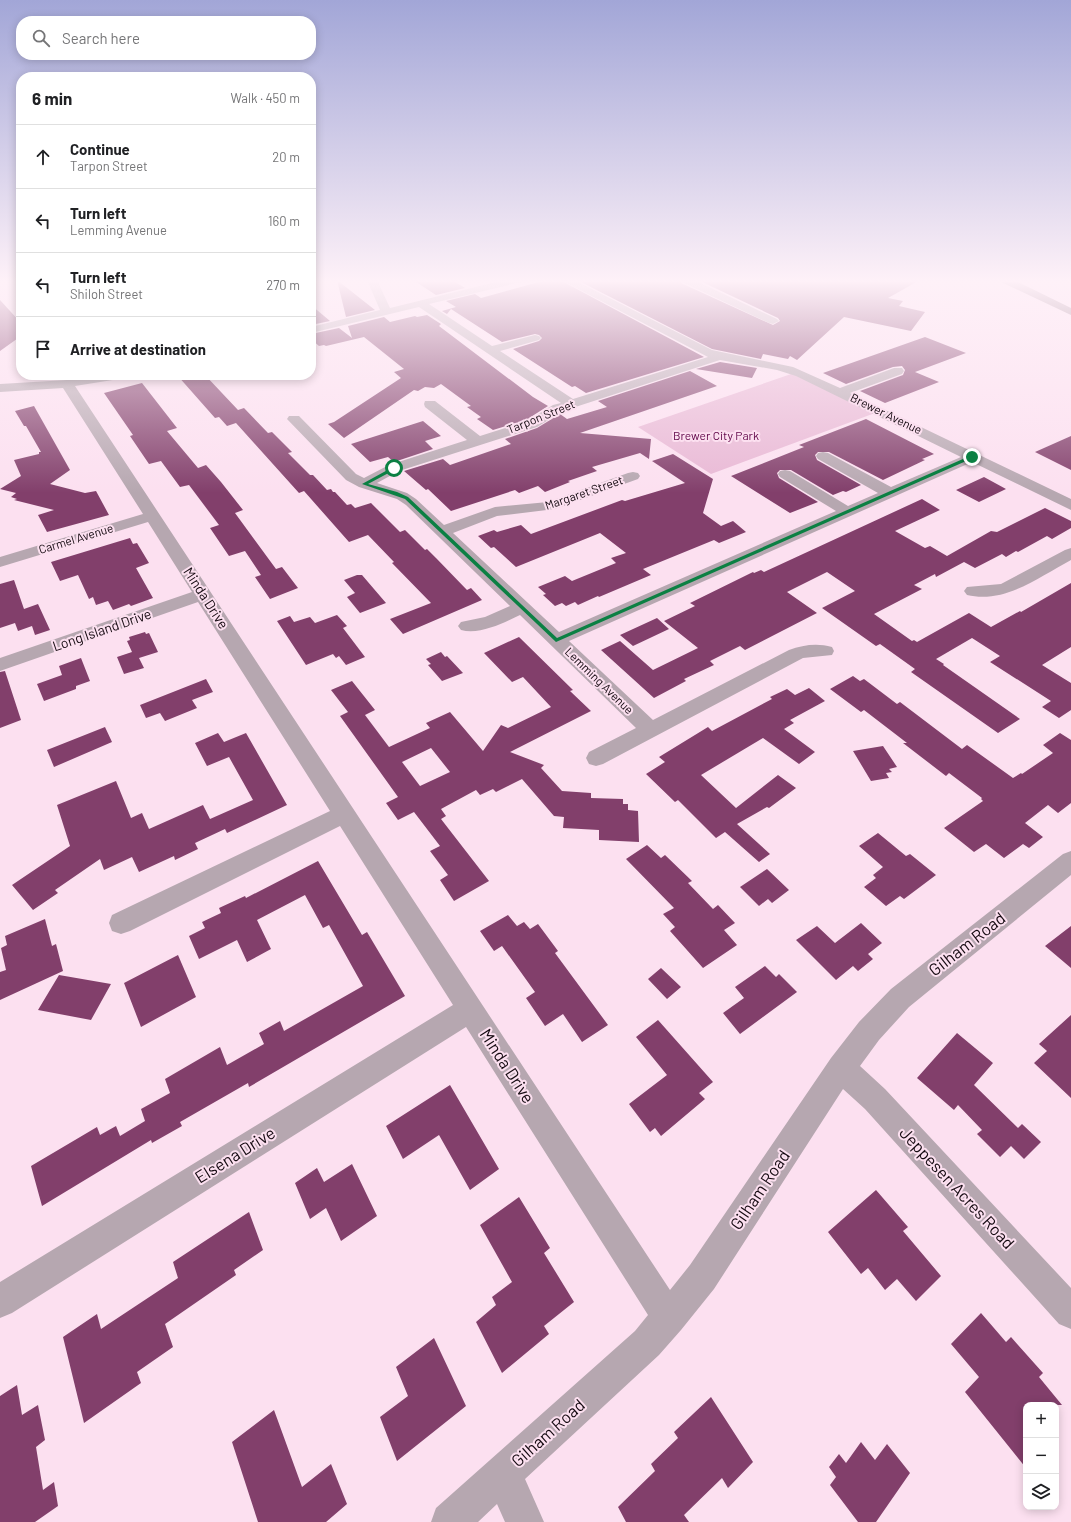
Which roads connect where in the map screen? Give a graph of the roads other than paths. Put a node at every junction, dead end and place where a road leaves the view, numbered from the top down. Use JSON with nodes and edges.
{"nodes":[{"id":1,"x":492,"y":351,"type":"edge"},
{"id":2,"x":704,"y":351,"type":"edge"},
{"id":3,"x":719,"y":356,"type":"junction"},
{"id":4,"x":898,"y":371,"type":"dead end"},
{"id":5,"x":91,"y":380,"type":"edge"},
{"id":6,"x":68,"y":384,"type":"junction"},
{"id":7,"x":0,"y":388,"type":"edge"},
{"id":8,"x":840,"y":392,"type":"junction"},
{"id":9,"x":430,"y":404,"type":"dead end"},
{"id":10,"x":572,"y":404,"type":"junction"},
{"id":11,"x":294,"y":420,"type":"dead end"},
{"id":12,"x":477,"y":441,"type":"junction"},
{"id":13,"x":823,"y":456,"type":"dead end"},
{"id":14,"x":972,"y":457,"type":"junction"},
{"id":15,"x":785,"y":474,"type":"dead end"},
{"id":16,"x":633,"y":476,"type":"dead end"},
{"id":17,"x":364,"y":484,"type":"junction"},
{"id":18,"x":890,"y":493,"type":"junction"},
{"id":19,"x":1071,"y":505,"type":"edge"},
{"id":20,"x":848,"y":512,"type":"junction"},
{"id":21,"x":152,"y":516,"type":"junction"},
{"id":22,"x":442,"y":531,"type":"junction"},
{"id":23,"x":1071,"y":553,"type":"edge"},
{"id":24,"x":0,"y":562,"type":"edge"},
{"id":25,"x":973,"y":591,"type":"dead end"},
{"id":26,"x":204,"y":594,"type":"junction"},
{"id":27,"x":522,"y":608,"type":"junction"},
{"id":28,"x":467,"y":626,"type":"dead end"},
{"id":29,"x":556,"y":640,"type":"junction"},
{"id":30,"x":825,"y":651,"type":"dead end"},
{"id":31,"x":0,"y":666,"type":"edge"},
{"id":32,"x":650,"y":729,"type":"junction"},
{"id":33,"x":596,"y":758,"type":"dead end"},
{"id":34,"x":344,"y":814,"type":"junction"},
{"id":35,"x":1070,"y":863,"type":"edge"},
{"id":36,"x":121,"y":923,"type":"dead end"},
{"id":37,"x":471,"y":1009,"type":"junction"},
{"id":38,"x":841,"y":1068,"type":"junction"},
{"id":39,"x":0,"y":1301,"type":"edge"},
{"id":40,"x":1071,"y":1312,"type":"edge"},
{"id":41,"x":669,"y":1318,"type":"junction"},
{"id":42,"x":503,"y":1474,"type":"junction"},
{"id":43,"x":450,"y":1522,"type":"edge"},
{"id":44,"x":525,"y":1522,"type":"edge"}],
"edges":[{"from":1,"to":10,"type":"street"},
{"from":2,"to":3,"type":"street","name":"Brewer Avenue"},
{"from":3,"to":8,"type":"street","name":"Brewer Avenue"},
{"from":3,"to":10,"type":"street","name":"Tarpon Street"},
{"from":4,"to":8,"type":"street"},
{"from":5,"to":6,"type":"street"},
{"from":6,"to":7,"type":"street"},
{"from":6,"to":21,"type":"street","name":"Minda Drive"},
{"from":8,"to":14,"type":"street","name":"Brewer Avenue"},
{"from":9,"to":12,"type":"street"},
{"from":10,"to":12,"type":"street","name":"Tarpon Street"},
{"from":11,"to":17,"type":"street","name":"Lemming Avenue"},
{"from":12,"to":17,"type":"street","name":"Tarpon Street"},
{"from":13,"to":18,"type":"street"},
{"from":14,"to":18,"type":"street"},
{"from":14,"to":19,"type":"street","name":"Brewer Avenue"},
{"from":15,"to":20,"type":"street"},
{"from":16,"to":22,"type":"street","name":"Margaret Street"},
{"from":17,"to":22,"type":"street","name":"Lemming Avenue"},
{"from":18,"to":20,"type":"street"},
{"from":20,"to":29,"type":"street"},
{"from":21,"to":24,"type":"street","name":"Carmel Avenue"},
{"from":21,"to":26,"type":"street","name":"Minda Drive"},
{"from":22,"to":27,"type":"street","name":"Lemming Avenue"},
{"from":23,"to":25,"type":"street"},
{"from":26,"to":31,"type":"street","name":"Long Island Drive"},
{"from":26,"to":34,"type":"street","name":"Minda Drive"},
{"from":27,"to":28,"type":"street"},
{"from":27,"to":29,"type":"street","name":"Lemming Avenue"},
{"from":29,"to":32,"type":"street","name":"Lemming Avenue"},
{"from":30,"to":32,"type":"street"},
{"from":32,"to":33,"type":"street"},
{"from":34,"to":36,"type":"street"},
{"from":34,"to":37,"type":"street","name":"Minda Drive"},
{"from":35,"to":38,"type":"street","name":"Gilham Road"},
{"from":37,"to":39,"type":"street","name":"Elsena Drive"},
{"from":37,"to":41,"type":"street","name":"Minda Drive"},
{"from":38,"to":40,"type":"street","name":"Jeppesen Acres Road"},
{"from":38,"to":41,"type":"street","name":"Gilham Road"},
{"from":41,"to":42,"type":"street","name":"Gilham Road"},
{"from":42,"to":43,"type":"street","name":"Gilham Road"},
{"from":42,"to":44,"type":"street"}]}
